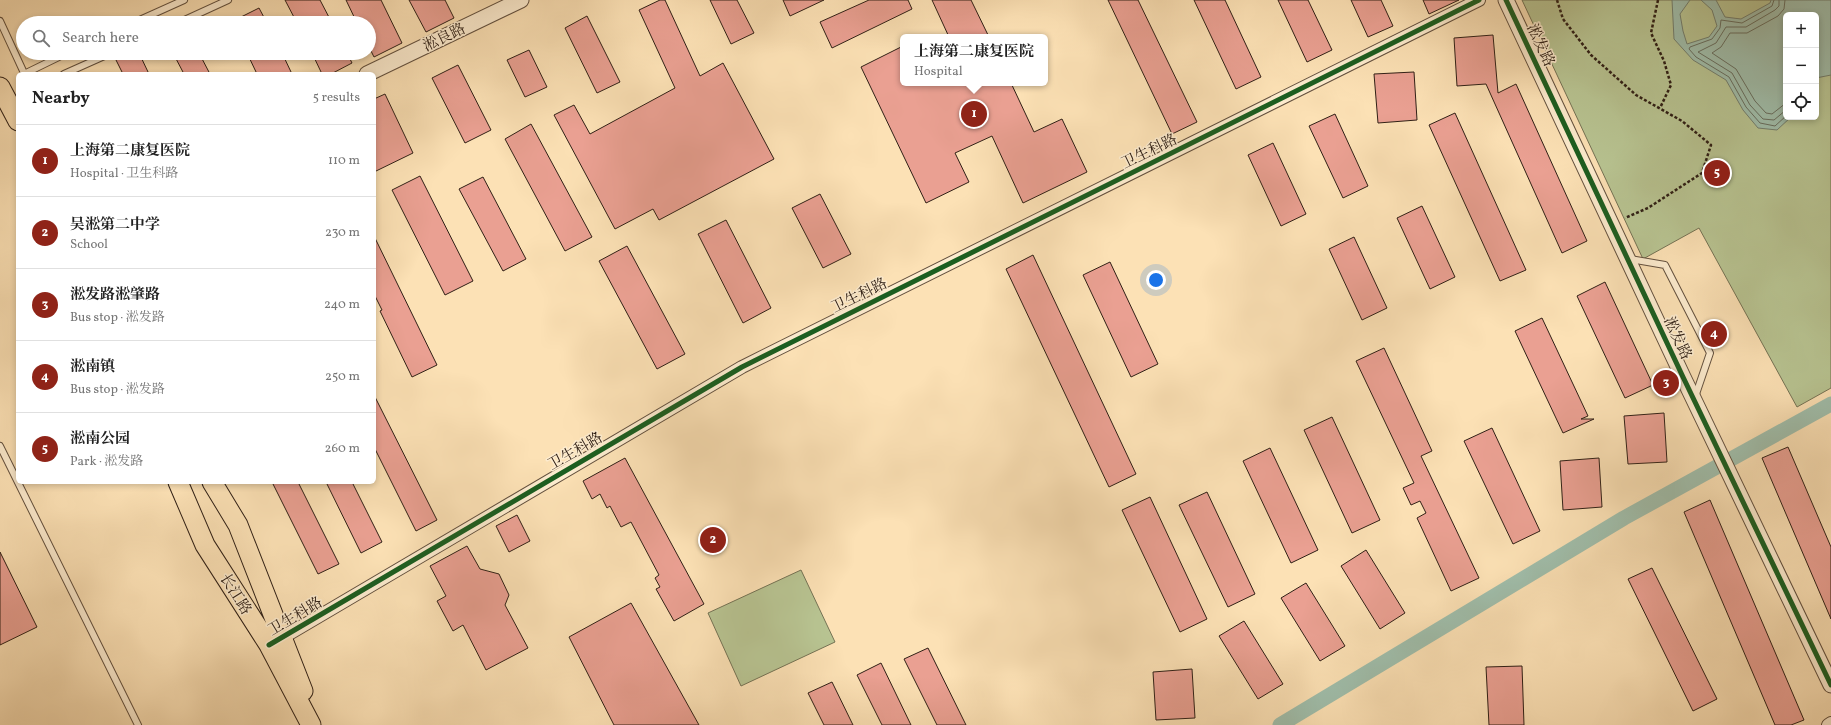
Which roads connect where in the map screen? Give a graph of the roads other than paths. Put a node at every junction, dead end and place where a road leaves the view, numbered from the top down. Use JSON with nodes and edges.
{"nodes":[{"id":1,"x":184,"y":0,"type":"edge"},
{"id":2,"x":228,"y":0,"type":"edge"},
{"id":3,"x":521,"y":0,"type":"edge"},
{"id":4,"x":1479,"y":0,"type":"edge"},
{"id":5,"x":1506,"y":0,"type":"edge"},
{"id":6,"x":149,"y":16,"type":"edge"},
{"id":7,"x":193,"y":16,"type":"edge"},
{"id":8,"x":0,"y":21,"type":"edge"},
{"id":9,"x":16,"y":56,"type":"edge"},
{"id":10,"x":18,"y":60,"type":"edge"},
{"id":11,"x":52,"y":60,"type":"edge"},
{"id":12,"x":95,"y":60,"type":"edge"},
{"id":13,"x":24,"y":72,"type":"edge"},
{"id":14,"x":26,"y":72,"type":"edge"},
{"id":15,"x":68,"y":72,"type":"edge"},
{"id":16,"x":371,"y":72,"type":"edge"},
{"id":17,"x":0,"y":82,"type":"edge"},
{"id":18,"x":7,"y":95,"type":"edge"},
{"id":19,"x":16,"y":115,"type":"edge"},
{"id":20,"x":1628,"y":259,"type":"junction"},
{"id":21,"x":1694,"y":398,"type":"junction"},
{"id":22,"x":0,"y":446,"type":"edge"},
{"id":23,"x":16,"y":478,"type":"edge"},
{"id":24,"x":19,"y":484,"type":"edge"},
{"id":25,"x":179,"y":484,"type":"edge"},
{"id":26,"x":213,"y":484,"type":"edge"},
{"id":27,"x":276,"y":641,"type":"junction"},
{"id":28,"x":1831,"y":685,"type":"edge"},
{"id":29,"x":1831,"y":723,"type":"edge"},
{"id":30,"x":138,"y":725,"type":"edge"},
{"id":31,"x":312,"y":725,"type":"edge"},
{"id":32,"x":1828,"y":725,"type":"edge"}],
"edges":[{"from":1,"to":6,"type":"lane"},
{"from":2,"to":7,"type":"lane"},
{"from":3,"to":16,"type":"street","name":"淞良路"},
{"from":4,"to":27,"type":"street","name":"卫生科路"},
{"from":5,"to":20,"type":"street","name":"淞发路"},
{"from":8,"to":9,"type":"lane"},
{"from":10,"to":13,"type":"lane"},
{"from":11,"to":14,"type":"lane"},
{"from":12,"to":15,"type":"lane"},
{"from":17,"to":18,"type":"main road"},
{"from":18,"to":19,"type":"main road"},
{"from":20,"to":21,"type":"street","name":"淞发路"},
{"from":20,"to":21,"type":"lane"},
{"from":21,"to":28,"type":"street","name":"淞发路"},
{"from":22,"to":23,"type":"lane"},
{"from":24,"to":30,"type":"lane"},
{"from":25,"to":27,"type":"main road","name":"长江路"},
{"from":26,"to":27,"type":"main road"},
{"from":27,"to":31,"type":"main road"},
{"from":29,"to":32,"type":"street"}]}
